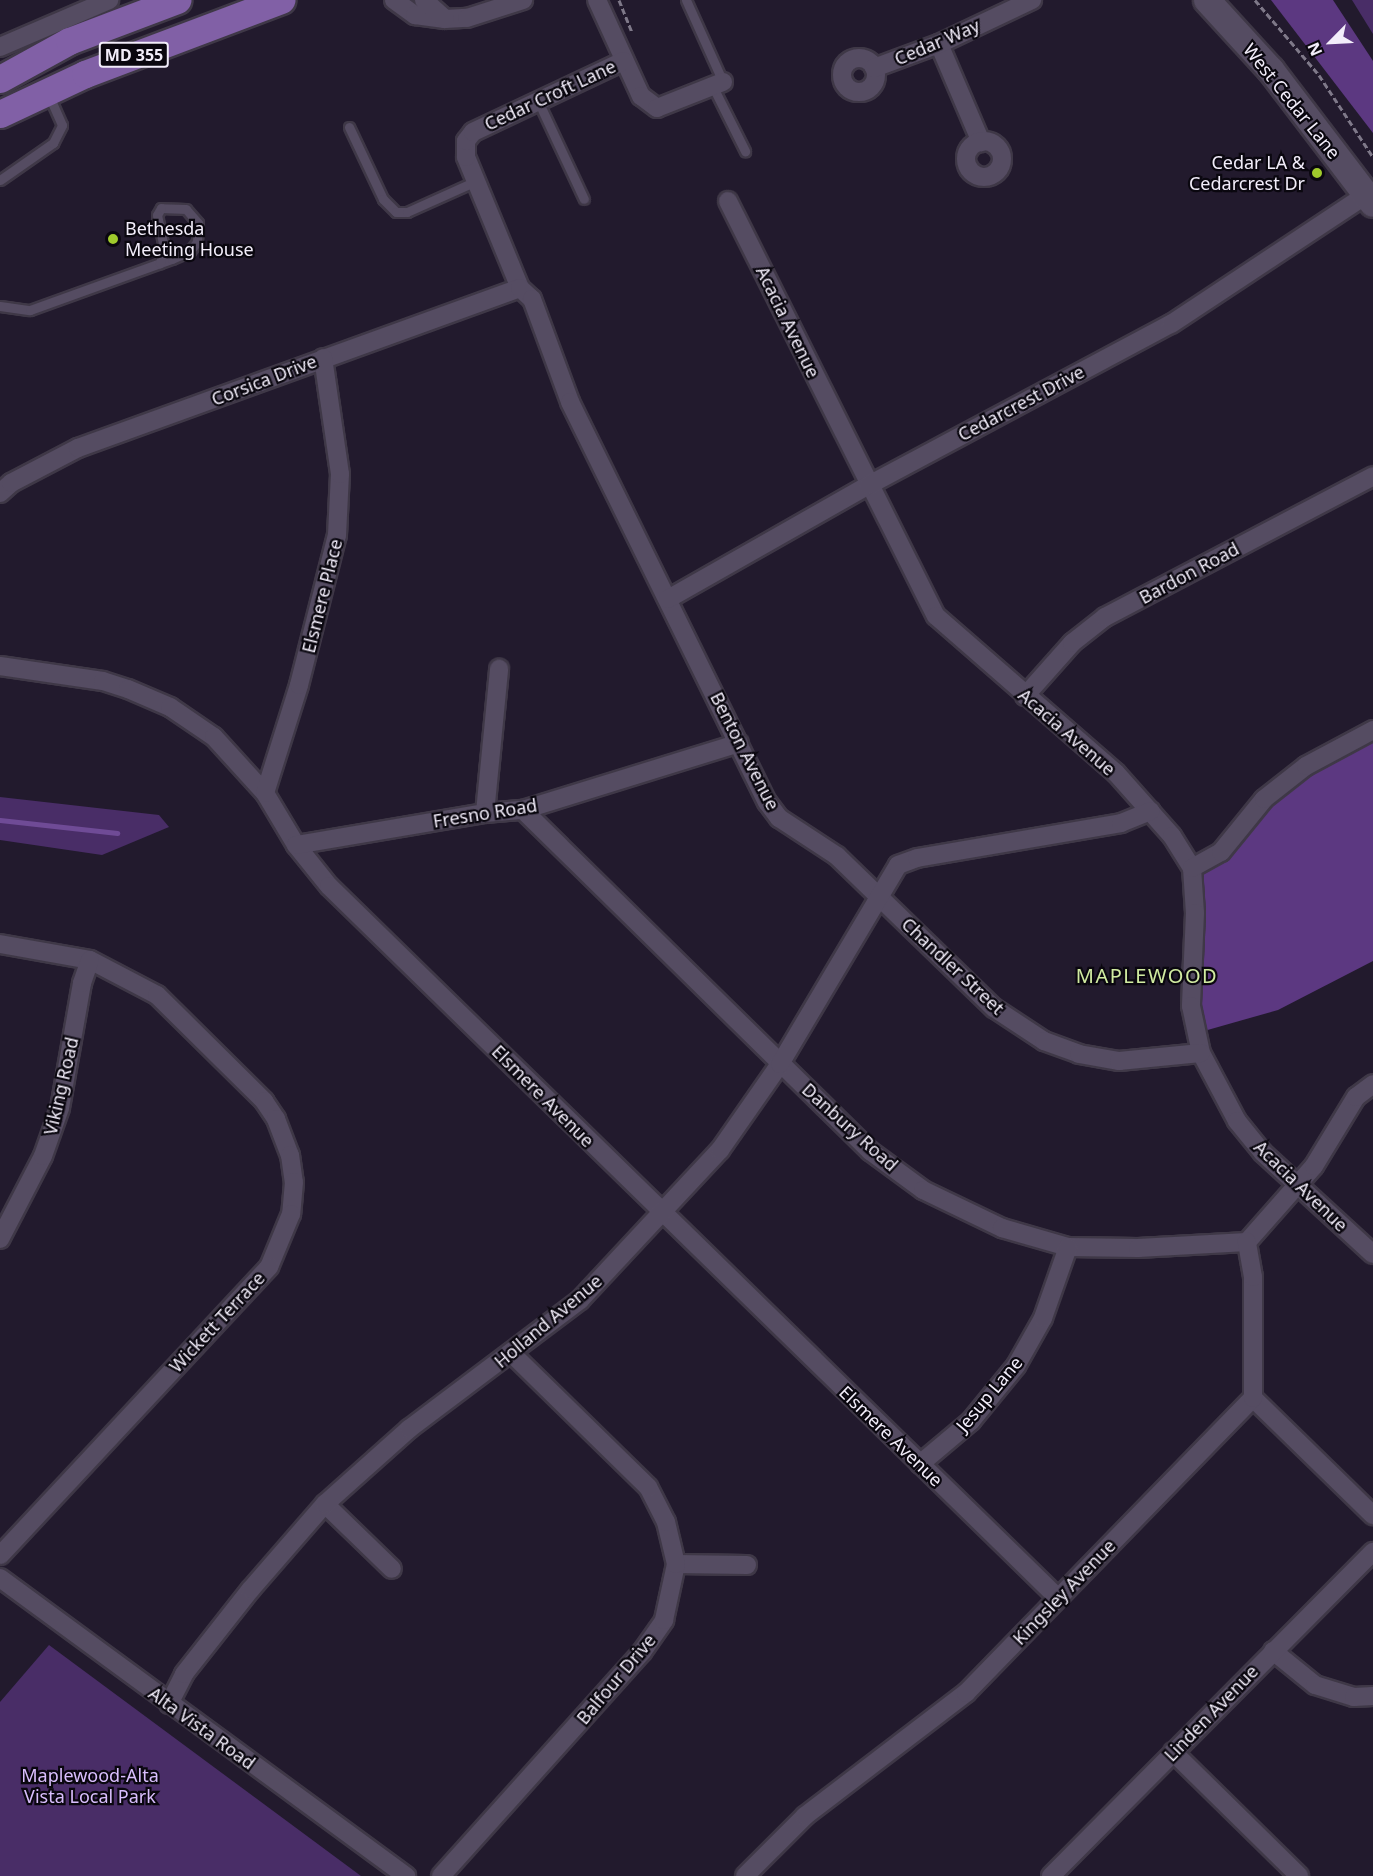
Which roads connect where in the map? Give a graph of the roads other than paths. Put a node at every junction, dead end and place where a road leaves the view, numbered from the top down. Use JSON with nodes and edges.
{"nodes":[{"id":1,"x":109,"y":0,"type":"edge"},
{"id":2,"x":177,"y":0,"type":"edge"},
{"id":3,"x":394,"y":0,"type":"edge"},
{"id":4,"x":424,"y":0,"type":"edge"},
{"id":5,"x":523,"y":0,"type":"edge"},
{"id":6,"x":597,"y":0,"type":"edge"},
{"id":7,"x":686,"y":0,"type":"edge"},
{"id":8,"x":1032,"y":0,"type":"edge"},
{"id":9,"x":1207,"y":0,"type":"edge"},
{"id":10,"x":275,"y":1,"type":"edge"},
{"id":11,"x":445,"y":19,"type":"junction"},
{"id":12,"x":939,"y":44,"type":"junction"},
{"id":13,"x":0,"y":47,"type":"edge"},
{"id":14,"x":623,"y":61,"type":"junction"},
{"id":15,"x":874,"y":68,"type":"dead end"},
{"id":16,"x":0,"y":80,"type":"edge"},
{"id":17,"x":718,"y":84,"type":"junction"},
{"id":18,"x":47,"y":92,"type":"junction"},
{"id":19,"x":538,"y":101,"type":"junction"},
{"id":20,"x":0,"y":114,"type":"edge"},
{"id":21,"x":349,"y":127,"type":"dead end"},
{"id":22,"x":981,"y":142,"type":"dead end"},
{"id":23,"x":745,"y":151,"type":"dead end"},
{"id":24,"x":0,"y":180,"type":"edge"},
{"id":25,"x":476,"y":181,"type":"junction"},
{"id":26,"x":584,"y":199,"type":"dead end"},
{"id":27,"x":1369,"y":200,"type":"edge"},
{"id":28,"x":728,"y":201,"type":"dead end"},
{"id":29,"x":160,"y":263,"type":"junction"},
{"id":30,"x":526,"y":293,"type":"junction"},
{"id":31,"x":0,"y":306,"type":"edge"},
{"id":32,"x":323,"y":358,"type":"junction"},
{"id":33,"x":1373,"y":476,"type":"edge"},
{"id":34,"x":869,"y":484,"type":"junction"},
{"id":35,"x":0,"y":493,"type":"edge"},
{"id":36,"x":668,"y":599,"type":"junction"},
{"id":37,"x":0,"y":666,"type":"edge"},
{"id":38,"x":499,"y":669,"type":"dead end"},
{"id":39,"x":1025,"y":696,"type":"junction"},
{"id":40,"x":1373,"y":730,"type":"edge"},
{"id":41,"x":739,"y":743,"type":"junction"},
{"id":42,"x":265,"y":793,"type":"junction"},
{"id":43,"x":523,"y":810,"type":"junction"},
{"id":44,"x":1151,"y":811,"type":"junction"},
{"id":45,"x":485,"y":813,"type":"junction"},
{"id":46,"x":296,"y":845,"type":"junction"},
{"id":47,"x":1192,"y":868,"type":"junction"},
{"id":48,"x":881,"y":897,"type":"junction"},
{"id":49,"x":0,"y":944,"type":"edge"},
{"id":50,"x":90,"y":960,"type":"junction"},
{"id":51,"x":1201,"y":1053,"type":"junction"},
{"id":52,"x":780,"y":1064,"type":"junction"},
{"id":53,"x":1373,"y":1084,"type":"edge"},
{"id":54,"x":1297,"y":1184,"type":"junction"},
{"id":55,"x":664,"y":1214,"type":"junction"},
{"id":56,"x":0,"y":1239,"type":"edge"},
{"id":57,"x":1247,"y":1242,"type":"junction"},
{"id":58,"x":1068,"y":1247,"type":"junction"},
{"id":59,"x":1373,"y":1254,"type":"edge"},
{"id":60,"x":511,"y":1353,"type":"junction"},
{"id":61,"x":1253,"y":1398,"type":"junction"},
{"id":62,"x":920,"y":1464,"type":"junction"},
{"id":63,"x":325,"y":1504,"type":"junction"},
{"id":64,"x":1373,"y":1515,"type":"edge"},
{"id":65,"x":1373,"y":1552,"type":"edge"},
{"id":66,"x":0,"y":1556,"type":"edge"},
{"id":67,"x":676,"y":1564,"type":"junction"},
{"id":68,"x":747,"y":1565,"type":"dead end"},
{"id":69,"x":392,"y":1569,"type":"dead end"},
{"id":70,"x":0,"y":1578,"type":"edge"},
{"id":71,"x":1058,"y":1598,"type":"junction"},
{"id":72,"x":1273,"y":1651,"type":"junction"},
{"id":73,"x":1373,"y":1696,"type":"edge"},
{"id":74,"x":169,"y":1704,"type":"junction"},
{"id":75,"x":1173,"y":1752,"type":"junction"},
{"id":76,"x":406,"y":1876,"type":"edge"},
{"id":77,"x":441,"y":1876,"type":"edge"},
{"id":78,"x":745,"y":1876,"type":"edge"},
{"id":79,"x":1051,"y":1876,"type":"edge"},
{"id":80,"x":1299,"y":1876,"type":"edge"}],
"edges":[{"from":1,"to":13,"type":"street"},
{"from":2,"to":16,"type":"main road","number":"MD 355"},
{"from":3,"to":11,"type":"street"},
{"from":4,"to":11,"type":"street"},
{"from":5,"to":11,"type":"street"},
{"from":6,"to":14,"type":"street","name":"Cedar Croft Lane"},
{"from":7,"to":17,"type":"lane"},
{"from":8,"to":12,"type":"street","name":"Cedar Way"},
{"from":9,"to":27,"type":"main road","name":"West Cedar Lane"},
{"from":10,"to":18,"type":"main road","number":"MD 355"},
{"from":12,"to":15,"type":"street","name":"Cedar Way"},
{"from":12,"to":22,"type":"street"},
{"from":14,"to":17,"type":"street"},
{"from":14,"to":19,"type":"street","name":"Cedar Croft Lane"},
{"from":17,"to":23,"type":"lane"},
{"from":18,"to":20,"type":"main road","number":"MD 355"},
{"from":18,"to":24,"type":"lane"},
{"from":19,"to":25,"type":"street","name":"Cedar Croft Lane"},
{"from":19,"to":26,"type":"lane"},
{"from":21,"to":25,"type":"lane"},
{"from":25,"to":30,"type":"street","name":"Cedar Croft Lane"},
{"from":27,"to":34,"type":"street","name":"Cedarcrest Drive"},
{"from":28,"to":34,"type":"street","name":"Acacia Avenue"},
{"from":29,"to":29,"type":"lane"},
{"from":29,"to":31,"type":"lane"},
{"from":30,"to":32,"type":"street","name":"Corsica Drive"},
{"from":30,"to":36,"type":"street","name":"Benton Avenue"},
{"from":32,"to":35,"type":"street","name":"Corsica Drive"},
{"from":32,"to":42,"type":"street","name":"Elsmere Place"},
{"from":33,"to":39,"type":"street","name":"Bardon Road"},
{"from":34,"to":36,"type":"street","name":"Cedarcrest Drive"},
{"from":34,"to":39,"type":"street","name":"Acacia Avenue"},
{"from":36,"to":41,"type":"street","name":"Benton Avenue"},
{"from":37,"to":42,"type":"street","name":"Elsmere Avenue"},
{"from":38,"to":45,"type":"street"},
{"from":39,"to":44,"type":"street","name":"Acacia Avenue"},
{"from":40,"to":47,"type":"street"},
{"from":41,"to":43,"type":"street","name":"Fresno Road"},
{"from":41,"to":48,"type":"street","name":"Benton Avenue"},
{"from":42,"to":46,"type":"street","name":"Elsmere Avenue"},
{"from":43,"to":45,"type":"street","name":"Fresno Road"},
{"from":43,"to":52,"type":"street","name":"Danbury Road"},
{"from":44,"to":47,"type":"street","name":"Acacia Avenue"},
{"from":44,"to":48,"type":"street"},
{"from":45,"to":46,"type":"street","name":"Fresno Road"},
{"from":46,"to":55,"type":"street","name":"Elsmere Avenue"},
{"from":47,"to":51,"type":"street","name":"Acacia Avenue"},
{"from":48,"to":51,"type":"street","name":"Chandler Street"},
{"from":48,"to":52,"type":"street","name":"Holland Avenue"},
{"from":49,"to":50,"type":"street","name":"Wickett Terrace"},
{"from":50,"to":56,"type":"street","name":"Viking Road"},
{"from":50,"to":66,"type":"street","name":"Wickett Terrace"},
{"from":51,"to":54,"type":"street","name":"Acacia Avenue"},
{"from":52,"to":55,"type":"street","name":"Holland Avenue"},
{"from":52,"to":58,"type":"street","name":"Danbury Road"},
{"from":53,"to":54,"type":"street"},
{"from":54,"to":57,"type":"street"},
{"from":54,"to":59,"type":"street","name":"Acacia Avenue"},
{"from":55,"to":60,"type":"street","name":"Holland Avenue"},
{"from":55,"to":62,"type":"street","name":"Elsmere Avenue"},
{"from":57,"to":58,"type":"street","name":"Danbury Road"},
{"from":57,"to":61,"type":"street"},
{"from":58,"to":62,"type":"street","name":"Jesup Lane"},
{"from":60,"to":63,"type":"street","name":"Holland Avenue"},
{"from":60,"to":67,"type":"street","name":"Balfour Drive"},
{"from":61,"to":64,"type":"street"},
{"from":61,"to":71,"type":"street","name":"Kingsley Avenue"},
{"from":62,"to":71,"type":"street","name":"Elsmere Avenue"},
{"from":63,"to":69,"type":"street"},
{"from":63,"to":74,"type":"street","name":"Holland Avenue"},
{"from":65,"to":72,"type":"street","name":"Linden Avenue"},
{"from":67,"to":68,"type":"street"},
{"from":67,"to":77,"type":"street","name":"Balfour Drive"},
{"from":70,"to":74,"type":"street","name":"Alta Vista Road"},
{"from":71,"to":78,"type":"street","name":"Kingsley Avenue"},
{"from":72,"to":73,"type":"street"},
{"from":72,"to":75,"type":"street","name":"Linden Avenue"},
{"from":74,"to":76,"type":"street","name":"Alta Vista Road"},
{"from":75,"to":79,"type":"street","name":"Linden Avenue"},
{"from":75,"to":80,"type":"street"}]}
